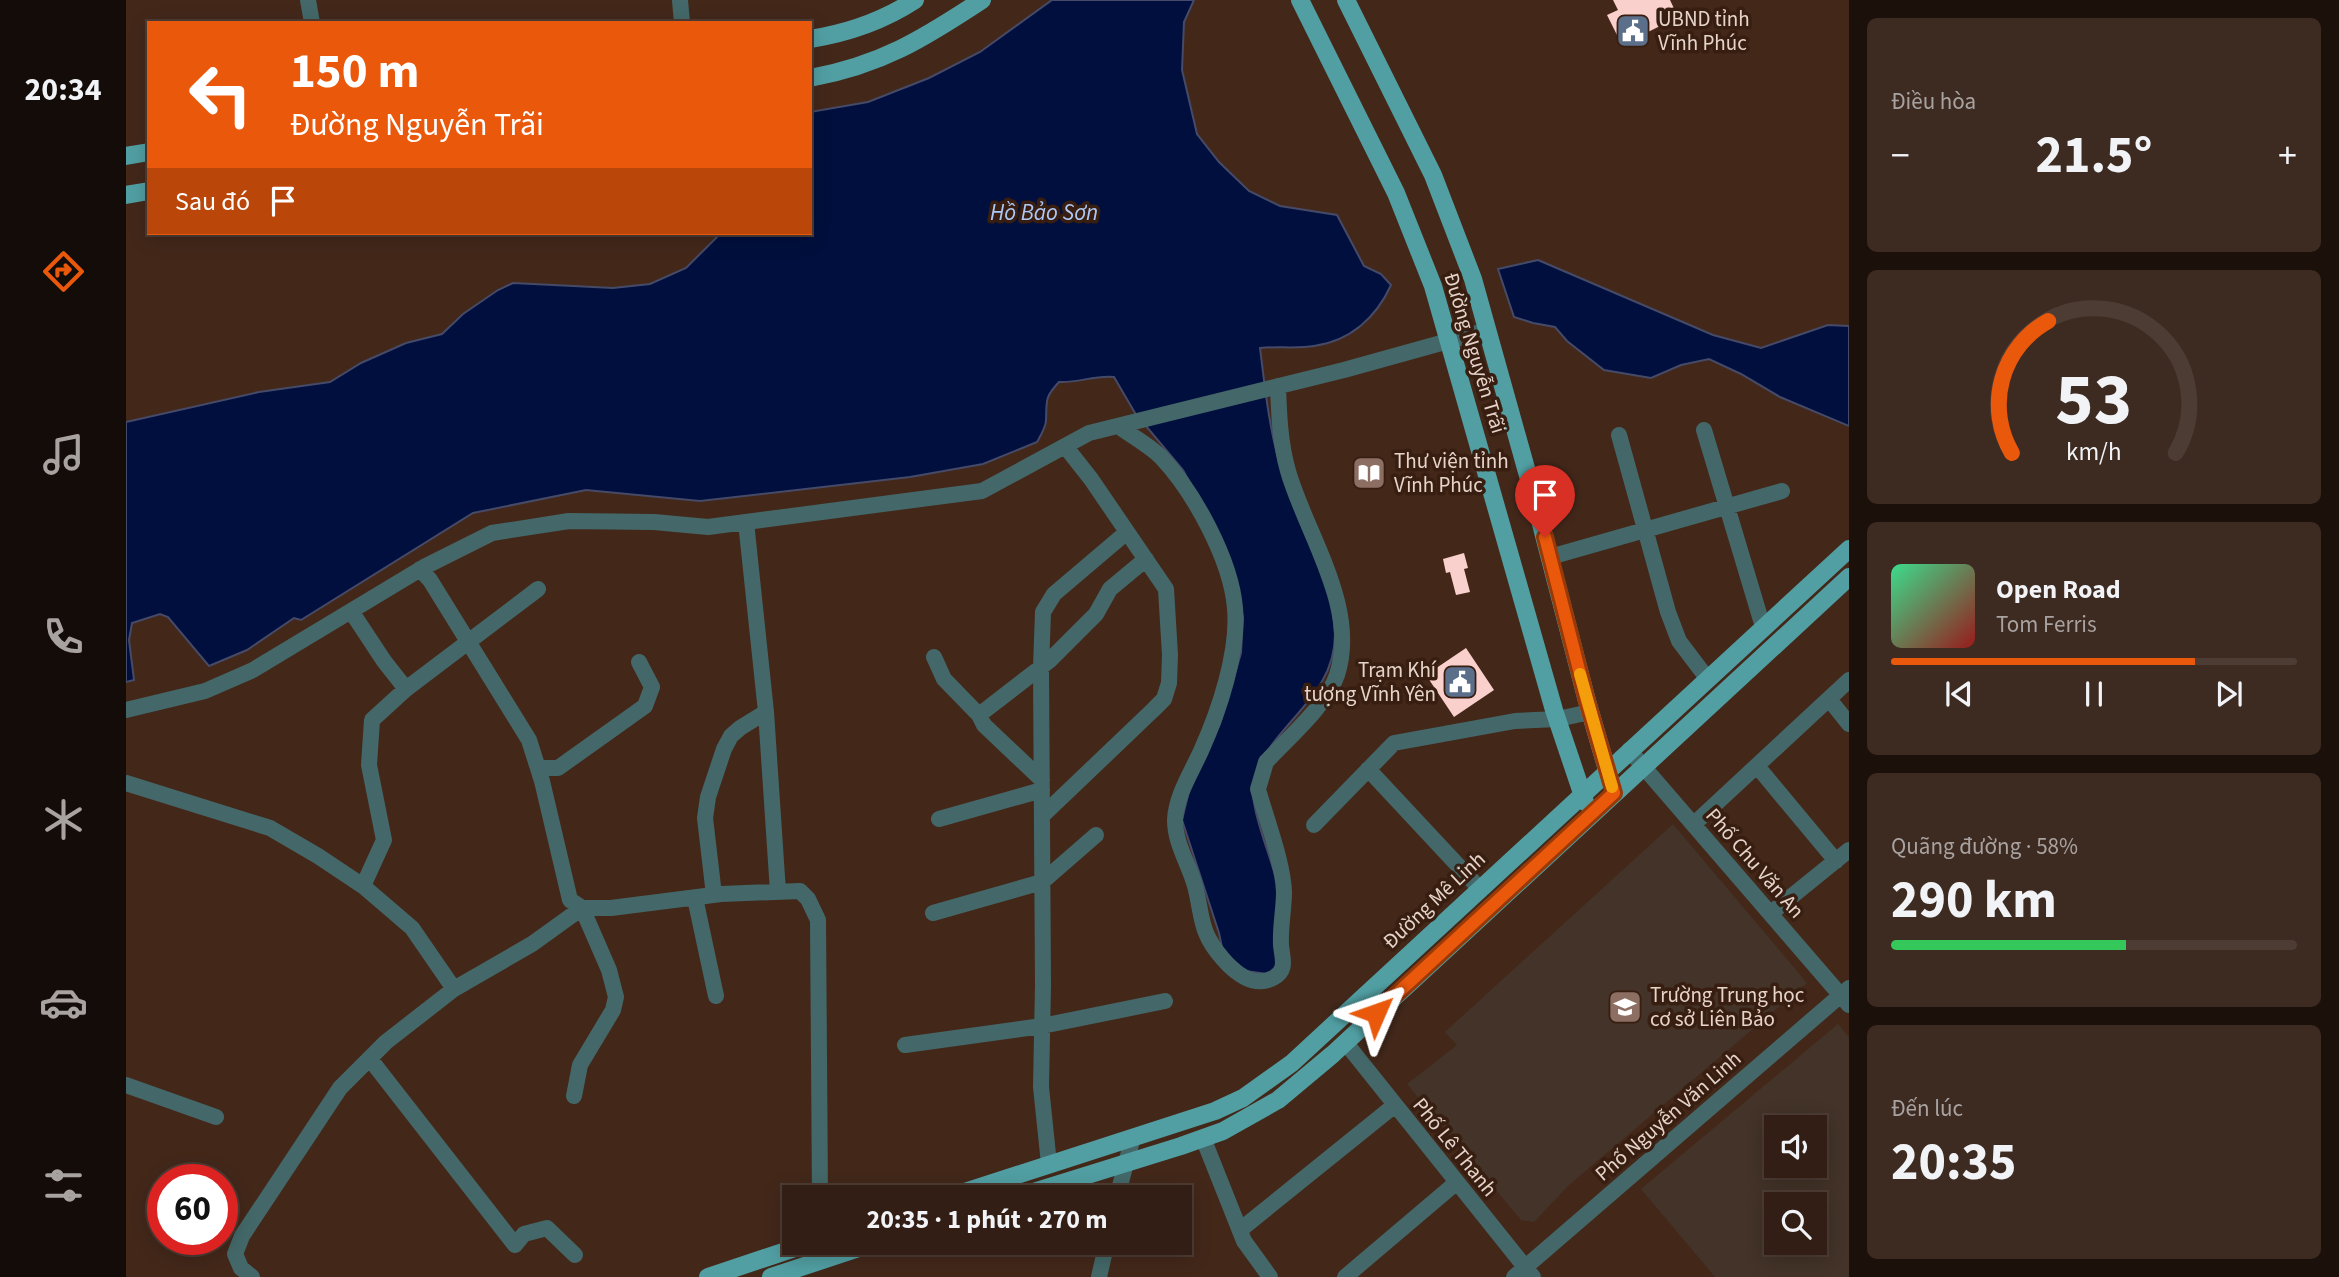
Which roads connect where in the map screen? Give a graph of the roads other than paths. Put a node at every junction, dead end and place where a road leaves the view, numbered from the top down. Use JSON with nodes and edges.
{"nodes":[{"id":1,"x":308,"y":0,"type":"edge"},
{"id":2,"x":680,"y":0,"type":"edge"},
{"id":3,"x":915,"y":0,"type":"edge"},
{"id":4,"x":982,"y":0,"type":"edge"},
{"id":5,"x":1300,"y":0,"type":"edge"},
{"id":6,"x":1346,"y":0,"type":"edge"},
{"id":7,"x":312,"y":21,"type":"edge"},
{"id":8,"x":682,"y":21,"type":"edge"},
{"id":9,"x":812,"y":38,"type":"edge"},
{"id":10,"x":812,"y":78,"type":"edge"},
{"id":11,"x":147,"y":152,"type":"edge"},
{"id":12,"x":126,"y":156,"type":"edge"},
{"id":13,"x":147,"y":191,"type":"edge"},
{"id":14,"x":126,"y":195,"type":"edge"},
{"id":15,"x":1488,"y":330,"type":"junction"},
{"id":16,"x":1450,"y":339,"type":"junction"},
{"id":17,"x":1275,"y":387,"type":"junction"},
{"id":18,"x":1123,"y":425,"type":"junction"},
{"id":19,"x":1704,"y":430,"type":"dead end"},
{"id":20,"x":1619,"y":435,"type":"dead end"},
{"id":21,"x":1065,"y":446,"type":"junction"},
{"id":22,"x":1782,"y":491,"type":"dead end"},
{"id":23,"x":1726,"y":507,"type":"junction"},
{"id":24,"x":746,"y":522,"type":"junction"},
{"id":25,"x":1646,"y":529,"type":"junction"},
{"id":26,"x":1127,"y":532,"type":"junction"},
{"id":27,"x":1849,"y":549,"type":"edge"},
{"id":28,"x":1550,"y":556,"type":"junction"},
{"id":29,"x":1146,"y":559,"type":"junction"},
{"id":30,"x":420,"y":569,"type":"junction"},
{"id":31,"x":1848,"y":580,"type":"edge"},
{"id":32,"x":538,"y":589,"type":"dead end"},
{"id":33,"x":351,"y":611,"type":"junction"},
{"id":34,"x":1763,"y":627,"type":"junction"},
{"id":35,"x":468,"y":643,"type":"junction"},
{"id":36,"x":934,"y":657,"type":"dead end"},
{"id":37,"x":639,"y":662,"type":"dead end"},
{"id":38,"x":1041,"y":668,"type":"junction"},
{"id":39,"x":1707,"y":678,"type":"junction"},
{"id":40,"x":1849,"y":680,"type":"edge"},
{"id":41,"x":406,"y":689,"type":"junction"},
{"id":42,"x":1829,"y":699,"type":"junction"},
{"id":43,"x":126,"y":710,"type":"edge"},
{"id":44,"x":766,"y":712,"type":"junction"},
{"id":45,"x":1590,"y":712,"type":"junction"},
{"id":46,"x":979,"y":715,"type":"junction"},
{"id":47,"x":1558,"y":719,"type":"junction"},
{"id":48,"x":1849,"y":724,"type":"edge"},
{"id":49,"x":1629,"y":750,"type":"junction"},
{"id":50,"x":1756,"y":766,"type":"junction"},
{"id":51,"x":1643,"y":767,"type":"junction"},
{"id":52,"x":538,"y":768,"type":"junction"},
{"id":53,"x":1368,"y":769,"type":"junction"},
{"id":54,"x":1607,"y":770,"type":"junction"},
{"id":55,"x":126,"y":783,"type":"edge"},
{"id":56,"x":1042,"y":785,"type":"junction"},
{"id":57,"x":1614,"y":793,"type":"junction"},
{"id":58,"x":1582,"y":794,"type":"junction"},
{"id":59,"x":1042,"y":816,"type":"junction"},
{"id":60,"x":1589,"y":817,"type":"junction"},
{"id":61,"x":939,"y":819,"type":"dead end"},
{"id":62,"x":1694,"y":824,"type":"junction"},
{"id":63,"x":1314,"y":825,"type":"dead end"},
{"id":64,"x":1096,"y":835,"type":"dead end"},
{"id":65,"x":1849,"y":850,"type":"edge"},
{"id":66,"x":1836,"y":861,"type":"junction"},
{"id":67,"x":1042,"y":882,"type":"junction"},
{"id":68,"x":363,"y":886,"type":"junction"},
{"id":69,"x":1479,"y":889,"type":"junction"},
{"id":70,"x":778,"y":892,"type":"junction"},
{"id":71,"x":714,"y":895,"type":"junction"},
{"id":72,"x":695,"y":898,"type":"junction"},
{"id":73,"x":582,"y":908,"type":"junction"},
{"id":74,"x":933,"y":913,"type":"dead end"},
{"id":75,"x":1771,"y":914,"type":"junction"},
{"id":76,"x":454,"y":989,"type":"junction"},
{"id":77,"x":716,"y":996,"type":"dead end"},
{"id":78,"x":1846,"y":996,"type":"edge"},
{"id":79,"x":1165,"y":1001,"type":"dead end"},
{"id":80,"x":1042,"y":1027,"type":"junction"},
{"id":81,"x":1345,"y":1042,"type":"junction"},
{"id":82,"x":905,"y":1045,"type":"dead end"},
{"id":83,"x":370,"y":1059,"type":"junction"},
{"id":84,"x":126,"y":1085,"type":"edge"},
{"id":85,"x":574,"y":1096,"type":"dead end"},
{"id":86,"x":1395,"y":1105,"type":"junction"},
{"id":87,"x":216,"y":1117,"type":"dead end"},
{"id":88,"x":1133,"y":1137,"type":"junction"},
{"id":89,"x":1203,"y":1138,"type":"junction"},
{"id":90,"x":1125,"y":1163,"type":"junction"},
{"id":91,"x":1049,"y":1164,"type":"junction"},
{"id":92,"x":1457,"y":1182,"type":"junction"},
{"id":93,"x":820,"y":1185,"type":"edge"},
{"id":94,"x":985,"y":1185,"type":"edge"},
{"id":95,"x":1055,"y":1185,"type":"edge"},
{"id":96,"x":1120,"y":1185,"type":"edge"},
{"id":97,"x":1240,"y":1230,"type":"junction"},
{"id":98,"x":782,"y":1252,"type":"edge"},
{"id":99,"x":575,"y":1255,"type":"dead end"},
{"id":100,"x":838,"y":1255,"type":"edge"},
{"id":101,"x":1104,"y":1255,"type":"edge"},
{"id":102,"x":1524,"y":1274,"type":"edge"},
{"id":103,"x":252,"y":1277,"type":"edge"},
{"id":104,"x":708,"y":1277,"type":"edge"},
{"id":105,"x":771,"y":1277,"type":"edge"},
{"id":106,"x":1099,"y":1277,"type":"edge"},
{"id":107,"x":1270,"y":1277,"type":"edge"},
{"id":108,"x":1345,"y":1277,"type":"edge"}],
"edges":[{"from":1,"to":7,"type":"street"},
{"from":2,"to":8,"type":"street"},
{"from":3,"to":9,"type":"main road"},
{"from":4,"to":10,"type":"main road"},
{"from":5,"to":16,"type":"main road","name":"Đường Nguyễn Trãi"},
{"from":6,"to":15,"type":"main road","name":"Đường Nguyễn Trãi"},
{"from":11,"to":12,"type":"main road"},
{"from":13,"to":14,"type":"main road"},
{"from":15,"to":16,"type":"street"},
{"from":15,"to":28,"type":"main road","name":"Đường Nguyễn Trãi"},
{"from":16,"to":17,"type":"street"},
{"from":16,"to":47,"type":"main road","name":"Đường Nguyễn Trãi"},
{"from":17,"to":18,"type":"street"},
{"from":17,"to":18,"type":"street"},
{"from":18,"to":21,"type":"street"},
{"from":19,"to":23,"type":"street"},
{"from":20,"to":25,"type":"street"},
{"from":21,"to":24,"type":"street"},
{"from":21,"to":26,"type":"street"},
{"from":22,"to":23,"type":"street"},
{"from":23,"to":25,"type":"street"},
{"from":23,"to":34,"type":"street"},
{"from":24,"to":30,"type":"street"},
{"from":24,"to":44,"type":"street"},
{"from":25,"to":28,"type":"street"},
{"from":25,"to":39,"type":"street"},
{"from":26,"to":29,"type":"street"},
{"from":26,"to":38,"type":"street"},
{"from":27,"to":34,"type":"main road","name":"Đường Mê Linh"},
{"from":28,"to":45,"type":"main road","name":"Đường Nguyễn Trãi"},
{"from":29,"to":38,"type":"street"},
{"from":29,"to":59,"type":"street"},
{"from":30,"to":33,"type":"street"},
{"from":30,"to":35,"type":"street"},
{"from":31,"to":51,"type":"main road","name":"Đường Mê Linh"},
{"from":32,"to":35,"type":"street"},
{"from":33,"to":41,"type":"street"},
{"from":33,"to":43,"type":"street"},
{"from":34,"to":39,"type":"main road","name":"Đường Mê Linh"},
{"from":35,"to":41,"type":"street"},
{"from":35,"to":52,"type":"street"},
{"from":36,"to":46,"type":"street"},
{"from":37,"to":52,"type":"street"},
{"from":38,"to":46,"type":"street"},
{"from":38,"to":56,"type":"street"},
{"from":39,"to":49,"type":"main road","name":"Đường Mê Linh"},
{"from":40,"to":42,"type":"street"},
{"from":41,"to":68,"type":"street"},
{"from":42,"to":48,"type":"street"},
{"from":42,"to":50,"type":"street"},
{"from":44,"to":70,"type":"street"},
{"from":44,"to":71,"type":"street"},
{"from":45,"to":47,"type":"street"},
{"from":45,"to":54,"type":"main road","name":"Đường Nguyễn Trãi"},
{"from":46,"to":56,"type":"street"},
{"from":47,"to":53,"type":"street"},
{"from":47,"to":58,"type":"main road","name":"Đường Nguyễn Trãi"},
{"from":49,"to":51,"type":"street","name":"Phố Chu Văn An"},
{"from":49,"to":54,"type":"main road","name":"Đường Mê Linh"},
{"from":50,"to":62,"type":"street"},
{"from":50,"to":66,"type":"street"},
{"from":51,"to":57,"type":"main road","name":"Đường Mê Linh"},
{"from":51,"to":62,"type":"street","name":"Phố Chu Văn An"},
{"from":52,"to":73,"type":"street"},
{"from":53,"to":63,"type":"street"},
{"from":53,"to":69,"type":"street"},
{"from":54,"to":57,"type":"main road","name":"Đường Nguyễn Trãi"},
{"from":54,"to":58,"type":"main road","name":"Đường Mê Linh"},
{"from":55,"to":68,"type":"street"},
{"from":56,"to":59,"type":"street"},
{"from":56,"to":61,"type":"street"},
{"from":57,"to":60,"type":"main road","name":"Đường Mê Linh"},
{"from":58,"to":60,"type":"main road","name":"Đường Nguyễn Trãi"},
{"from":58,"to":69,"type":"main road","name":"Đường Mê Linh"},
{"from":59,"to":67,"type":"street"},
{"from":60,"to":81,"type":"main road","name":"Đường Mê Linh"},
{"from":62,"to":75,"type":"street","name":"Phố Chu Văn An"},
{"from":64,"to":67,"type":"street"},
{"from":65,"to":66,"type":"street"},
{"from":66,"to":75,"type":"street"},
{"from":67,"to":74,"type":"street"},
{"from":67,"to":80,"type":"street"},
{"from":68,"to":76,"type":"street"},
{"from":69,"to":88,"type":"main road","name":"Đường Mê Linh"},
{"from":70,"to":71,"type":"street"},
{"from":70,"to":93,"type":"street"},
{"from":71,"to":72,"type":"street"},
{"from":72,"to":73,"type":"street"},
{"from":72,"to":77,"type":"street"},
{"from":73,"to":76,"type":"street"},
{"from":73,"to":85,"type":"street"},
{"from":75,"to":78,"type":"street","name":"Phố Chu Văn An"},
{"from":76,"to":83,"type":"street"},
{"from":78,"to":102,"type":"street","name":"Phố Nguyễn Văn Linh"},
{"from":79,"to":80,"type":"street"},
{"from":80,"to":82,"type":"street"},
{"from":80,"to":91,"type":"street"},
{"from":81,"to":86,"type":"street","name":"Phố Lê Thanh"},
{"from":81,"to":89,"type":"main road","name":"Đường Mê Linh"},
{"from":83,"to":99,"type":"street"},
{"from":83,"to":103,"type":"street"},
{"from":84,"to":87,"type":"street"},
{"from":86,"to":92,"type":"street","name":"Phố Lê Thanh"},
{"from":86,"to":97,"type":"street"},
{"from":88,"to":90,"type":"street"},
{"from":88,"to":91,"type":"main road","name":"Đường Mê Linh"},
{"from":89,"to":90,"type":"main road","name":"Đường Mê Linh"},
{"from":89,"to":97,"type":"street"},
{"from":90,"to":95,"type":"main road","name":"Đường Mê Linh"},
{"from":90,"to":96,"type":"street"},
{"from":91,"to":94,"type":"main road","name":"Đường Mê Linh"},
{"from":92,"to":102,"type":"street","name":"Phố Lê Thanh"},
{"from":92,"to":108,"type":"street"},
{"from":97,"to":107,"type":"street"},
{"from":98,"to":104,"type":"main road"},
{"from":100,"to":105,"type":"main road"},
{"from":101,"to":106,"type":"street"}]}
